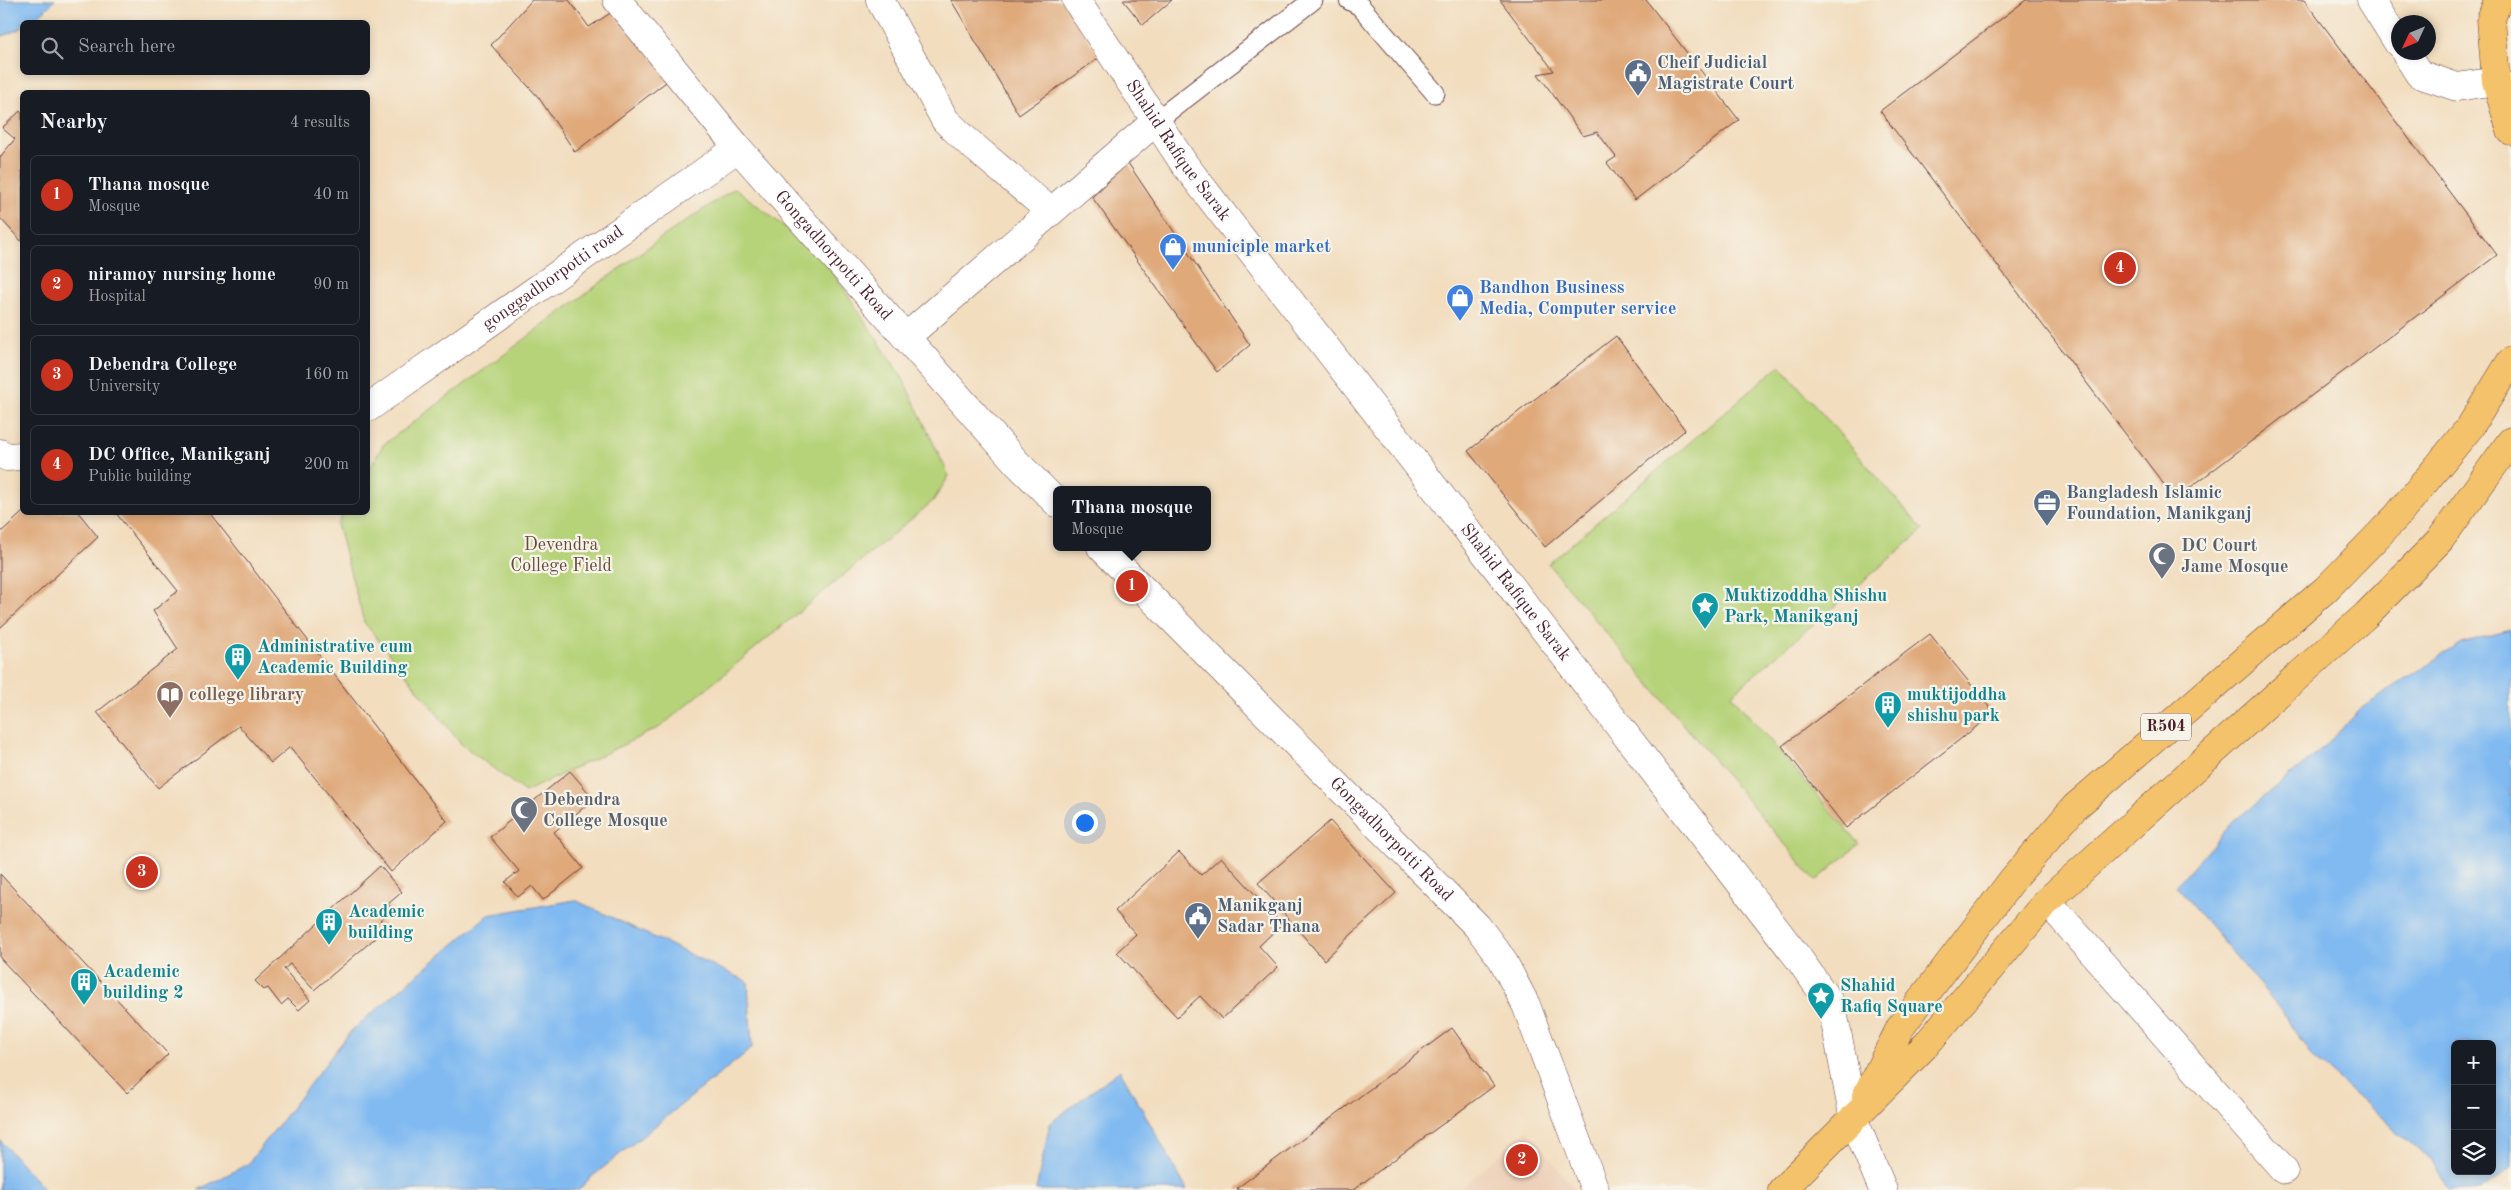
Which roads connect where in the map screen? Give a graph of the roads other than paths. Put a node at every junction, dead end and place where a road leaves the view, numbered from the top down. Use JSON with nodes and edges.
{"nodes":[{"id":1,"x":617,"y":0,"type":"edge"},
{"id":2,"x":880,"y":0,"type":"edge"},
{"id":3,"x":1076,"y":0,"type":"edge"},
{"id":4,"x":1313,"y":0,"type":"edge"},
{"id":5,"x":1349,"y":0,"type":"edge"},
{"id":6,"x":2372,"y":0,"type":"edge"},
{"id":7,"x":2498,"y":0,"type":"edge"},
{"id":8,"x":2391,"y":31,"type":"edge"},
{"id":9,"x":2410,"y":60,"type":"edge"},
{"id":10,"x":2503,"y":86,"type":"edge"},
{"id":11,"x":1435,"y":93,"type":"dead end"},
{"id":12,"x":1156,"y":121,"type":"junction"},
{"id":13,"x":2511,"y":131,"type":"edge"},
{"id":14,"x":738,"y":148,"type":"junction"},
{"id":15,"x":1042,"y":218,"type":"junction"},
{"id":16,"x":906,"y":337,"type":"junction"},
{"id":17,"x":2511,"y":361,"type":"edge"},
{"id":18,"x":370,"y":407,"type":"edge"},
{"id":19,"x":2511,"y":441,"type":"edge"},
{"id":20,"x":0,"y":454,"type":"edge"},
{"id":21,"x":20,"y":456,"type":"edge"},
{"id":22,"x":1053,"y":499,"type":"edge"},
{"id":23,"x":1105,"y":551,"type":"edge"},
{"id":24,"x":2047,"y":901,"type":"junction"},
{"id":25,"x":1854,"y":1120,"type":"junction"},
{"id":26,"x":2284,"y":1170,"type":"dead end"},
{"id":27,"x":1595,"y":1190,"type":"edge"},
{"id":28,"x":1782,"y":1190,"type":"edge"},
{"id":29,"x":1884,"y":1190,"type":"edge"}],
"edges":[{"from":1,"to":14,"type":"street","name":"Gongadhorpotti Road"},
{"from":2,"to":15,"type":"street"},
{"from":3,"to":12,"type":"street","name":"Shahid Rafique Sarak"},
{"from":4,"to":12,"type":"lane"},
{"from":5,"to":11,"type":"lane"},
{"from":6,"to":8,"type":"street"},
{"from":7,"to":10,"type":"main road"},
{"from":9,"to":10,"type":"street"},
{"from":10,"to":13,"type":"main road"},
{"from":12,"to":15,"type":"street"},
{"from":12,"to":25,"type":"street","name":"Shahid Rafique Sarak"},
{"from":14,"to":16,"type":"street","name":"Gongadhorpotti Road"},
{"from":14,"to":18,"type":"street","name":"gonggadhorpotti road"},
{"from":15,"to":16,"type":"street"},
{"from":16,"to":22,"type":"street","name":"Gongadhorpotti Road"},
{"from":17,"to":25,"type":"main road","number":"R504"},
{"from":19,"to":24,"type":"main road","number":"R504"},
{"from":20,"to":21,"type":"street"},
{"from":23,"to":27,"type":"street","name":"Gongadhorpotti Road"},
{"from":24,"to":25,"type":"main road","number":"R504"},
{"from":24,"to":26,"type":"street"},
{"from":25,"to":28,"type":"main road","number":"R504"},
{"from":25,"to":29,"type":"street","name":"Shahid Rafique Sarak"}]}
